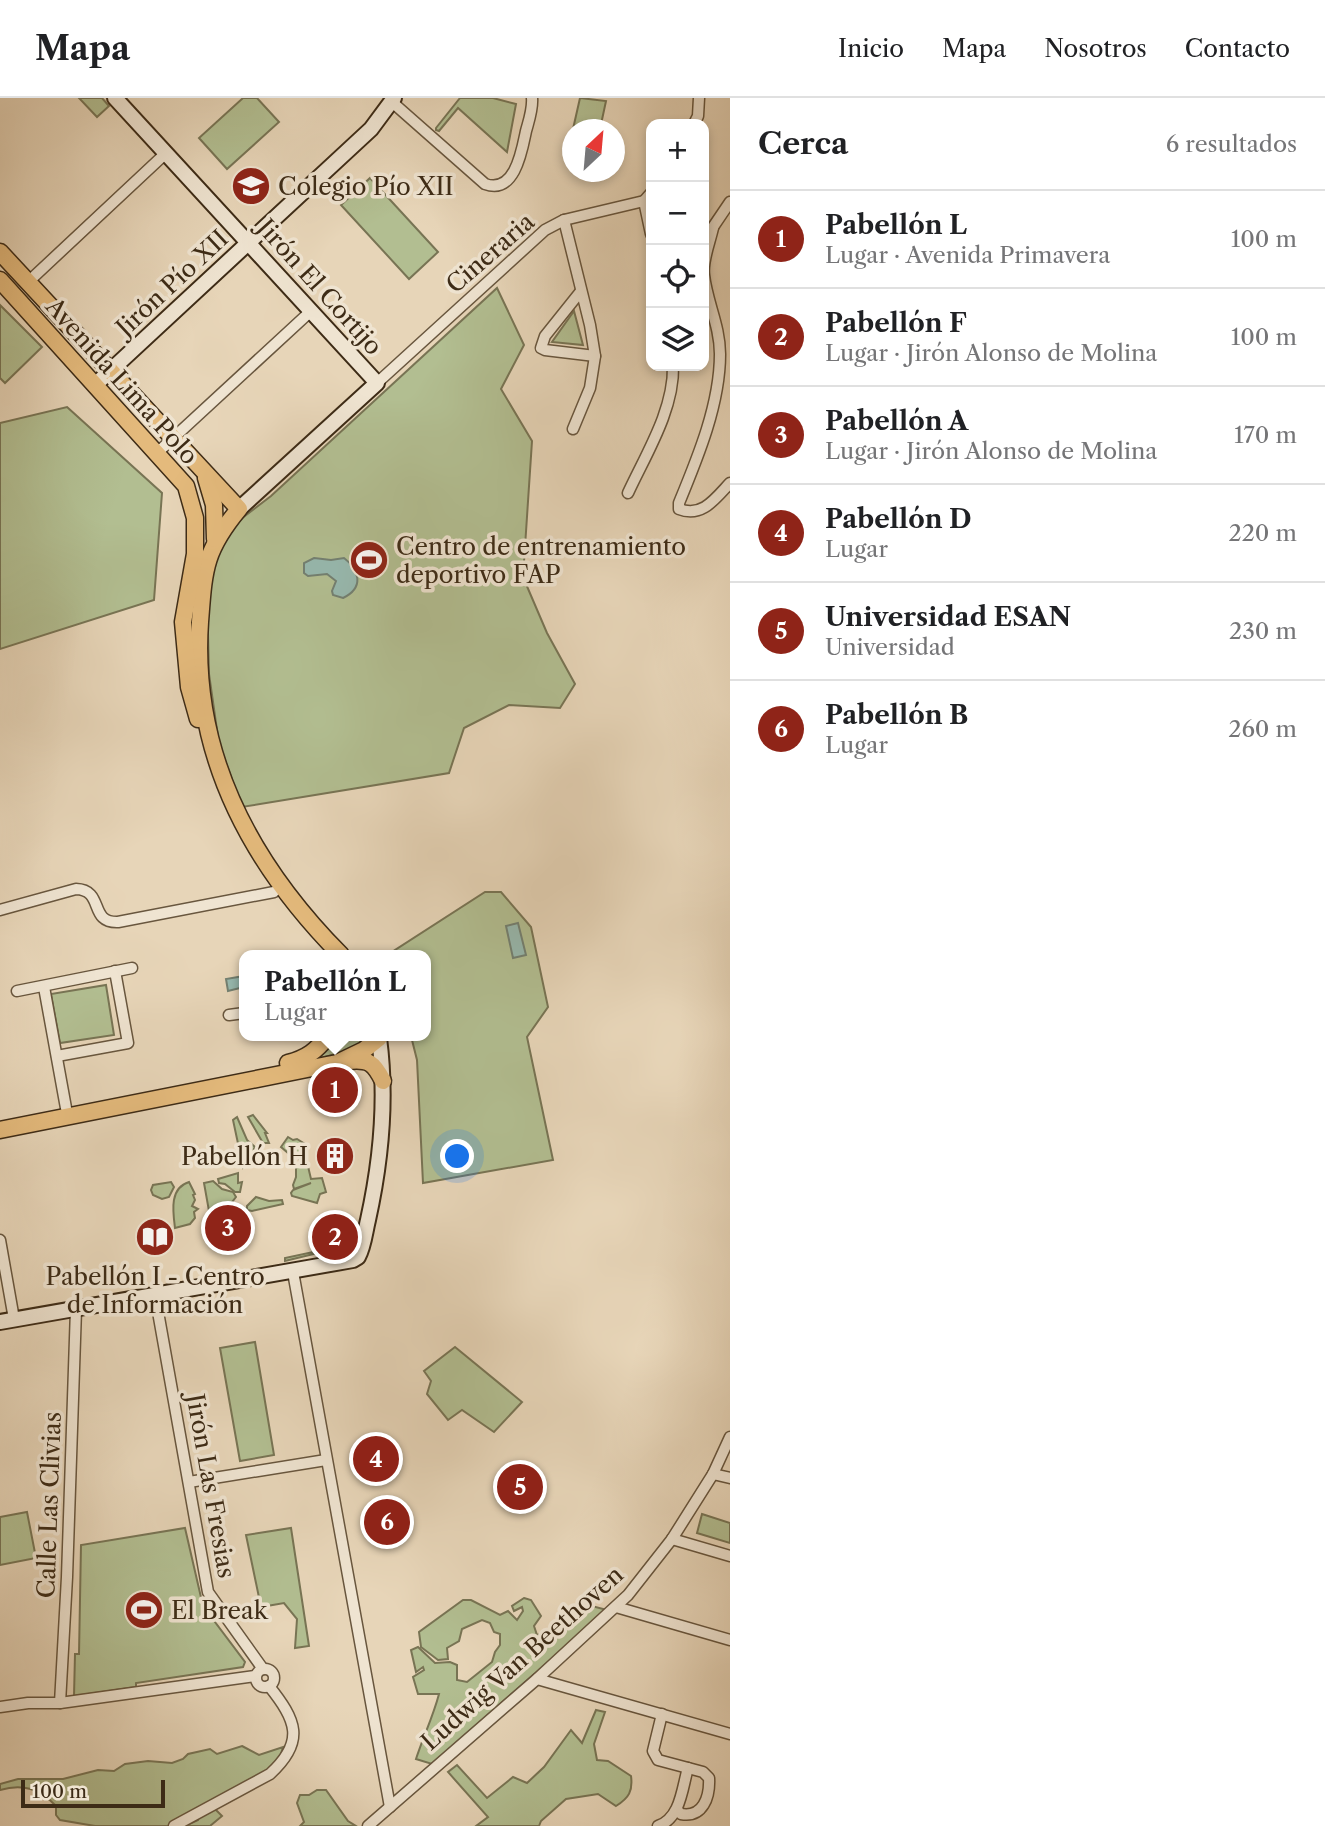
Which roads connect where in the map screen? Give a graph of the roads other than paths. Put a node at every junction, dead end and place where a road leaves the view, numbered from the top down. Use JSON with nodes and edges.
{"nodes":[{"id":1,"x":116,"y":98,"type":"edge"},
{"id":2,"x":532,"y":98,"type":"edge"},
{"id":3,"x":699,"y":98,"type":"edge"},
{"id":4,"x":393,"y":100,"type":"edge"},
{"id":5,"x":697,"y":119,"type":"edge"},
{"id":6,"x":166,"y":153,"type":"junction"},
{"id":7,"x":646,"y":199,"type":"edge"},
{"id":8,"x":644,"y":201,"type":"junction"},
{"id":9,"x":730,"y":202,"type":"edge"},
{"id":10,"x":646,"y":210,"type":"edge"},
{"id":11,"x":564,"y":220,"type":"junction"},
{"id":12,"x":713,"y":228,"type":"junction"},
{"id":13,"x":709,"y":234,"type":"edge"},
{"id":14,"x":249,"y":243,"type":"junction"},
{"id":15,"x":0,"y":252,"type":"edge"},
{"id":16,"x":0,"y":279,"type":"edge"},
{"id":17,"x":27,"y":283,"type":"junction"},
{"id":18,"x":581,"y":291,"type":"junction"},
{"id":19,"x":311,"y":311,"type":"junction"},
{"id":20,"x":595,"y":356,"type":"junction"},
{"id":21,"x":673,"y":371,"type":"edge"},
{"id":22,"x":110,"y":372,"type":"junction"},
{"id":23,"x":377,"y":383,"type":"junction"},
{"id":24,"x":95,"y":384,"type":"junction"},
{"id":25,"x":573,"y":429,"type":"dead end"},
{"id":26,"x":174,"y":439,"type":"junction"},
{"id":27,"x":157,"y":453,"type":"junction"},
{"id":28,"x":205,"y":476,"type":"junction"},
{"id":29,"x":730,"y":483,"type":"edge"},
{"id":30,"x":628,"y":493,"type":"dead end"},
{"id":31,"x":239,"y":509,"type":"junction"},
{"id":32,"x":215,"y":539,"type":"junction"},
{"id":33,"x":274,"y":892,"type":"junction"},
{"id":34,"x":0,"y":910,"type":"edge"},
{"id":35,"x":322,"y":950,"type":"edge"},
{"id":36,"x":337,"y":950,"type":"edge"},
{"id":37,"x":132,"y":968,"type":"dead end"},
{"id":38,"x":115,"y":971,"type":"junction"},
{"id":39,"x":44,"y":987,"type":"junction"},
{"id":40,"x":17,"y":991,"type":"dead end"},
{"id":41,"x":239,"y":1014,"type":"edge"},
{"id":42,"x":229,"y":1015,"type":"dead end"},
{"id":43,"x":324,"y":1041,"type":"edge"},
{"id":44,"x":374,"y":1041,"type":"edge"},
{"id":45,"x":378,"y":1041,"type":"edge"},
{"id":46,"x":57,"y":1056,"type":"junction"},
{"id":47,"x":337,"y":1063,"type":"junction"},
{"id":48,"x":383,"y":1081,"type":"junction"},
{"id":49,"x":66,"y":1108,"type":"junction"},
{"id":50,"x":0,"y":1120,"type":"edge"},
{"id":51,"x":0,"y":1130,"type":"edge"},
{"id":52,"x":0,"y":1240,"type":"edge"},
{"id":53,"x":293,"y":1272,"type":"junction"},
{"id":54,"x":155,"y":1295,"type":"junction"},
{"id":55,"x":76,"y":1309,"type":"junction"},
{"id":56,"x":7,"y":1320,"type":"edge"},
{"id":57,"x":730,"y":1437,"type":"edge"},
{"id":58,"x":326,"y":1460,"type":"junction"},
{"id":59,"x":713,"y":1474,"type":"junction"},
{"id":60,"x":730,"y":1478,"type":"edge"},
{"id":61,"x":189,"y":1482,"type":"junction"},
{"id":62,"x":672,"y":1539,"type":"junction"},
{"id":63,"x":730,"y":1556,"type":"edge"},
{"id":64,"x":616,"y":1607,"type":"junction"},
{"id":65,"x":730,"y":1640,"type":"edge"},
{"id":66,"x":259,"y":1673,"type":"junction"},
{"id":67,"x":537,"y":1679,"type":"junction"},
{"id":68,"x":269,"y":1686,"type":"junction"},
{"id":69,"x":60,"y":1703,"type":"junction"},
{"id":70,"x":0,"y":1707,"type":"edge"},
{"id":71,"x":662,"y":1714,"type":"junction"},
{"id":72,"x":730,"y":1734,"type":"edge"},
{"id":73,"x":688,"y":1768,"type":"junction"},
{"id":74,"x":390,"y":1807,"type":"junction"},
{"id":75,"x":677,"y":1810,"type":"junction"},
{"id":76,"x":174,"y":1826,"type":"edge"},
{"id":77,"x":368,"y":1826,"type":"edge"},
{"id":78,"x":658,"y":1826,"type":"edge"}],
"edges":[{"from":1,"to":6,"type":"street","name":"Jirón El Cortijo"},
{"from":2,"to":4,"type":"street"},
{"from":3,"to":5,"type":"street"},
{"from":4,"to":14,"type":"street","name":"Jirón Pío XII"},
{"from":6,"to":14,"type":"street","name":"Jirón El Cortijo"},
{"from":6,"to":17,"type":"street"},
{"from":7,"to":8,"type":"street"},
{"from":8,"to":10,"type":"street"},
{"from":8,"to":11,"type":"street","name":"Cineraria"},
{"from":9,"to":12,"type":"street"},
{"from":11,"to":18,"type":"street"},
{"from":11,"to":23,"type":"street","name":"Cineraria"},
{"from":12,"to":13,"type":"street"},
{"from":12,"to":29,"type":"street"},
{"from":14,"to":19,"type":"street","name":"Jirón El Cortijo"},
{"from":14,"to":22,"type":"street","name":"Jirón Pío XII"},
{"from":15,"to":17,"type":"main road","name":"Avenida Lima Polo"},
{"from":16,"to":24,"type":"main road","name":"Avenida Lima Polo"},
{"from":17,"to":22,"type":"main road","name":"Avenida Lima Polo"},
{"from":18,"to":20,"type":"street"},
{"from":18,"to":20,"type":"street"},
{"from":19,"to":23,"type":"street","name":"Jirón El Cortijo"},
{"from":19,"to":26,"type":"street"},
{"from":20,"to":25,"type":"street"},
{"from":21,"to":30,"type":"street"},
{"from":22,"to":24,"type":"street","name":"Jirón Pío XII"},
{"from":22,"to":26,"type":"main road","name":"Avenida Lima Polo"},
{"from":23,"to":31,"type":"street"},
{"from":24,"to":27,"type":"main road","name":"Avenida Lima Polo"},
{"from":26,"to":27,"type":"street"},
{"from":26,"to":28,"type":"main road","name":"Avenida Lima Polo"},
{"from":27,"to":33,"type":"main road","name":"Avenida Lima Polo"},
{"from":28,"to":31,"type":"main road","name":"Avenida Lima Polo"},
{"from":28,"to":32,"type":"main road","name":"Avenida Lima Polo"},
{"from":31,"to":32,"type":"main road"},
{"from":32,"to":36,"type":"main road"},
{"from":33,"to":34,"type":"street"},
{"from":33,"to":35,"type":"main road","name":"Avenida Lima Polo"},
{"from":37,"to":38,"type":"street"},
{"from":38,"to":39,"type":"street"},
{"from":38,"to":46,"type":"street"},
{"from":39,"to":40,"type":"street"},
{"from":39,"to":46,"type":"street"},
{"from":41,"to":42,"type":"street"},
{"from":43,"to":49,"type":"main road"},
{"from":44,"to":47,"type":"main road"},
{"from":45,"to":48,"type":"street"},
{"from":46,"to":49,"type":"street"},
{"from":47,"to":48,"type":"main road"},
{"from":47,"to":51,"type":"main road"},
{"from":48,"to":53,"type":"street"},
{"from":49,"to":50,"type":"main road"},
{"from":52,"to":56,"type":"street"},
{"from":53,"to":54,"type":"street"},
{"from":53,"to":58,"type":"street"},
{"from":54,"to":55,"type":"street"},
{"from":54,"to":61,"type":"street","name":"Jirón Las Fresias"},
{"from":55,"to":56,"type":"street"},
{"from":55,"to":69,"type":"street","name":"Calle Las Clivias"},
{"from":57,"to":59,"type":"street","name":"Ludwig Van Beethoven"},
{"from":58,"to":61,"type":"street"},
{"from":58,"to":74,"type":"street"},
{"from":59,"to":60,"type":"street"},
{"from":59,"to":62,"type":"street","name":"Ludwig Van Beethoven"},
{"from":61,"to":66,"type":"street","name":"Jirón Las Fresias"},
{"from":62,"to":63,"type":"street"},
{"from":62,"to":64,"type":"street","name":"Ludwig Van Beethoven"},
{"from":64,"to":65,"type":"street"},
{"from":64,"to":67,"type":"street","name":"Ludwig Van Beethoven"},
{"from":66,"to":68,"type":"street"},
{"from":66,"to":68,"type":"street"},
{"from":66,"to":69,"type":"street"},
{"from":67,"to":71,"type":"street"},
{"from":67,"to":74,"type":"street","name":"Ludwig Van Beethoven"},
{"from":68,"to":76,"type":"street"},
{"from":69,"to":70,"type":"street"},
{"from":71,"to":72,"type":"street"},
{"from":71,"to":73,"type":"street"},
{"from":73,"to":75,"type":"street"},
{"from":73,"to":75,"type":"street"},
{"from":74,"to":77,"type":"street","name":"Ludwig Van Beethoven"},
{"from":75,"to":78,"type":"street"}]}
